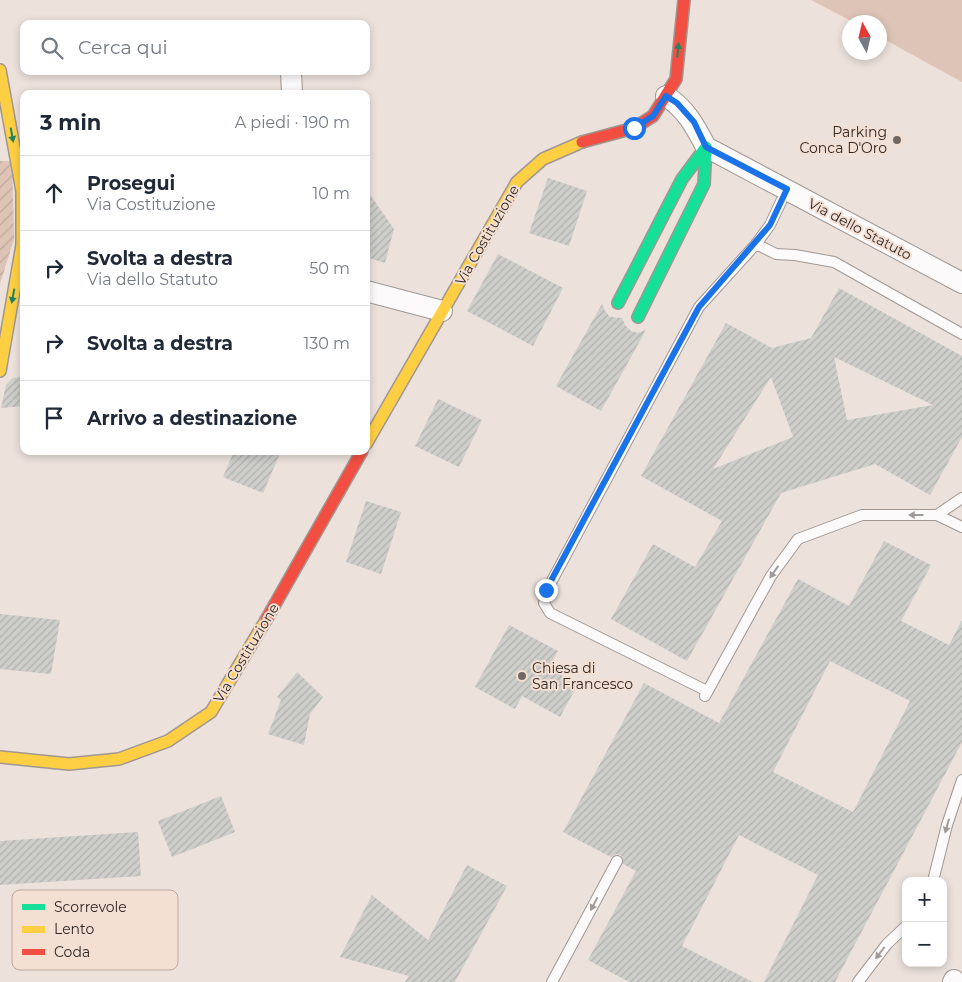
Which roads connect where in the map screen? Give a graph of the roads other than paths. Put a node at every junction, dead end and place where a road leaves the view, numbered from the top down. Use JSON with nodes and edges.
{"nodes":[{"id":1,"x":684,"y":0,"type":"edge"},
{"id":2,"x":0,"y":70,"type":"edge"},
{"id":3,"x":291,"y":75,"type":"edge"},
{"id":4,"x":292,"y":90,"type":"edge"},
{"id":5,"x":666,"y":96,"type":"junction"},
{"id":6,"x":706,"y":147,"type":"junction"},
{"id":7,"x":20,"y":180,"type":"edge"},
{"id":8,"x":787,"y":189,"type":"junction"},
{"id":9,"x":756,"y":244,"type":"junction"},
{"id":10,"x":20,"y":248,"type":"edge"},
{"id":11,"x":962,"y":282,"type":"edge"},
{"id":12,"x":370,"y":292,"type":"edge"},
{"id":13,"x":618,"y":303,"type":"dead end"},
{"id":14,"x":442,"y":312,"type":"junction"},
{"id":15,"x":638,"y":316,"type":"dead end"},
{"id":16,"x":962,"y":334,"type":"edge"},
{"id":17,"x":0,"y":371,"type":"edge"},
{"id":18,"x":370,"y":437,"type":"edge"},
{"id":19,"x":360,"y":455,"type":"edge"},
{"id":20,"x":962,"y":498,"type":"edge"},
{"id":21,"x":936,"y":515,"type":"junction"},
{"id":22,"x":962,"y":526,"type":"edge"},
{"id":23,"x":0,"y":757,"type":"edge"},
{"id":24,"x":962,"y":780,"type":"edge"},
{"id":25,"x":617,"y":861,"type":"dead end"},
{"id":26,"x":934,"y":877,"type":"edge"},
{"id":27,"x":902,"y":930,"type":"edge"},
{"id":28,"x":552,"y":982,"type":"edge"},
{"id":29,"x":858,"y":982,"type":"edge"}],
"edges":[{"from":5,"to":1,"type":"street","one_way":true},
{"from":2,"to":7,"type":"street","one_way":true},
{"from":3,"to":4,"type":"street"},
{"from":5,"to":6,"type":"street"},
{"from":5,"to":14,"type":"street","name":"Via Costituzione"},
{"from":6,"to":8,"type":"street","name":"Via dello Statuto"},
{"from":6,"to":13,"type":"street"},
{"from":6,"to":15,"type":"street"},
{"from":8,"to":9,"type":"lane"},
{"from":8,"to":11,"type":"street","name":"Via dello Statuto"},
{"from":9,"to":16,"type":"lane"},
{"from":21,"to":9,"type":"lane","one_way":true},
{"from":10,"to":17,"type":"street","one_way":true},
{"from":12,"to":14,"type":"street"},
{"from":14,"to":18,"type":"street","name":"Via Costituzione"},
{"from":19,"to":23,"type":"street","name":"Via Costituzione"},
{"from":20,"to":21,"type":"lane"},
{"from":21,"to":22,"type":"lane"},
{"from":24,"to":26,"type":"lane","one_way":true},
{"from":25,"to":28,"type":"lane","one_way":true},
{"from":27,"to":29,"type":"lane","one_way":true}]}
